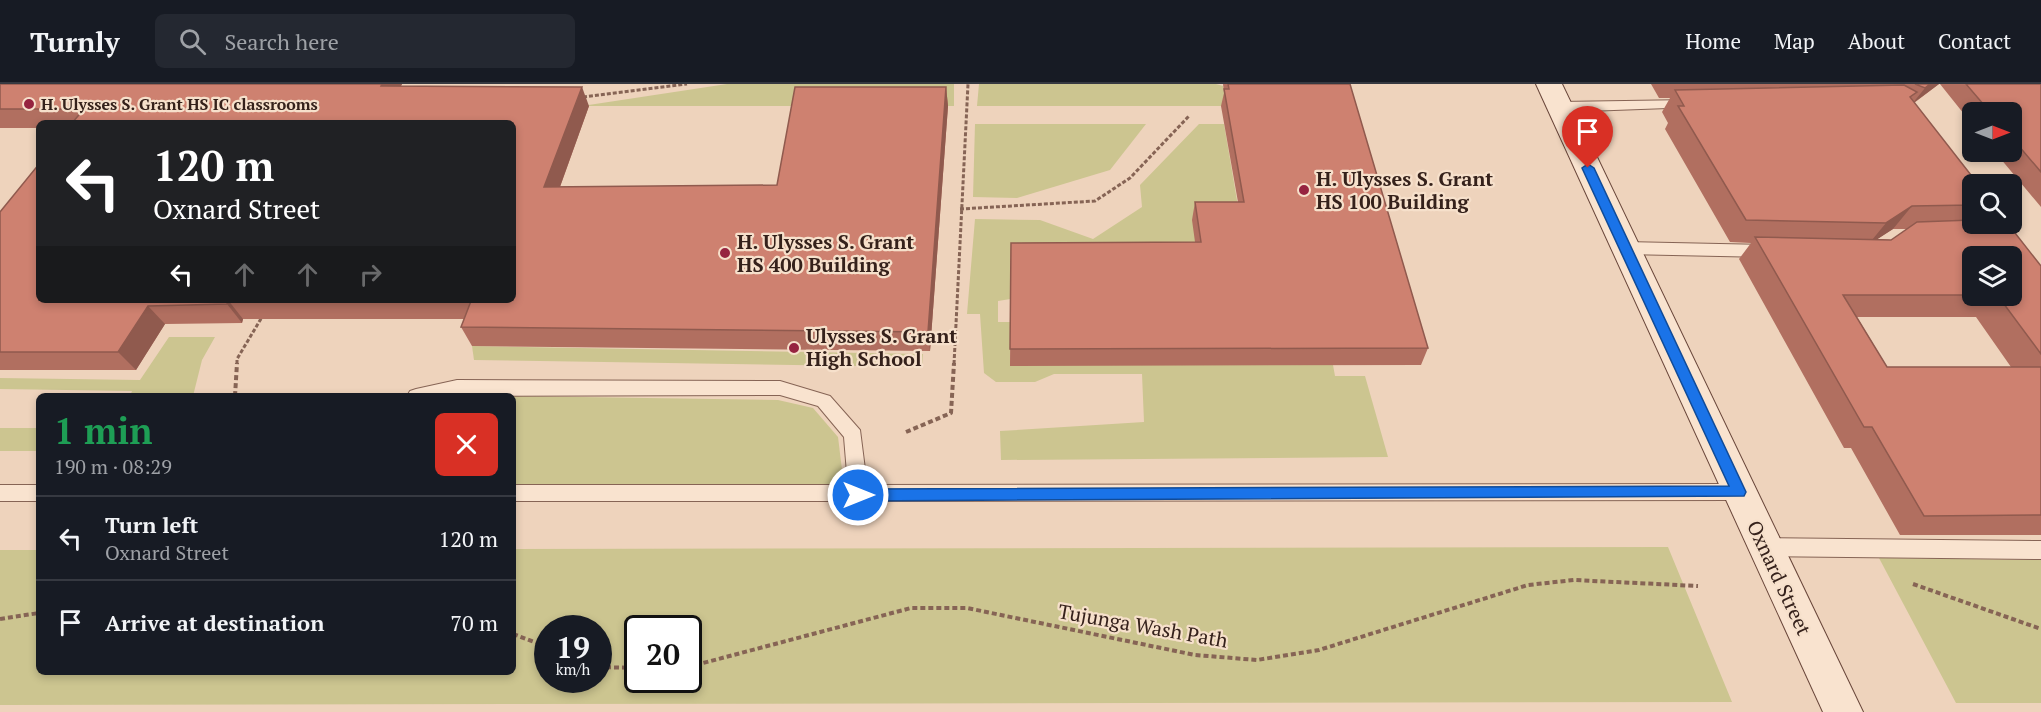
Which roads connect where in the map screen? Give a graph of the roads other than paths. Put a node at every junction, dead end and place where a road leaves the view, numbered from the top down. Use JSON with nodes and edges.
{"nodes":[{"id":1,"x":1555,"y":96,"type":"edge"},
{"id":2,"x":1709,"y":103,"type":"edge"},
{"id":3,"x":1625,"y":248,"type":"junction"},
{"id":4,"x":1789,"y":252,"type":"edge"},
{"id":5,"x":430,"y":393,"type":"edge"},
{"id":6,"x":1739,"y":492,"type":"junction"},
{"id":7,"x":0,"y":493,"type":"edge"},
{"id":8,"x":36,"y":493,"type":"edge"},
{"id":9,"x":516,"y":494,"type":"edge"},
{"id":10,"x":858,"y":495,"type":"junction"},
{"id":11,"x":1765,"y":546,"type":"junction"},
{"id":12,"x":2041,"y":550,"type":"edge"},
{"id":13,"x":1843,"y":712,"type":"edge"}],
"edges":[{"from":1,"to":2,"type":"lane"},
{"from":1,"to":3,"type":"main road","name":"Oxnard Street"},
{"from":3,"to":4,"type":"lane"},
{"from":3,"to":6,"type":"main road","name":"Oxnard Street"},
{"from":5,"to":10,"type":"lane"},
{"from":6,"to":10,"type":"lane"},
{"from":6,"to":11,"type":"main road","name":"Oxnard Street"},
{"from":7,"to":8,"type":"lane"},
{"from":9,"to":10,"type":"lane"},
{"from":11,"to":12,"type":"lane"},
{"from":11,"to":13,"type":"main road","name":"Oxnard Street"}]}
